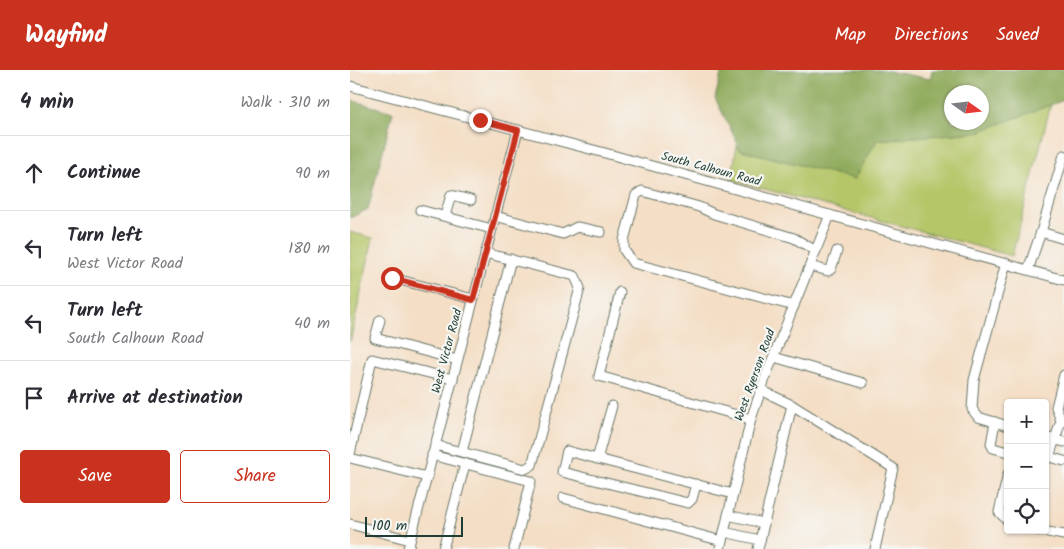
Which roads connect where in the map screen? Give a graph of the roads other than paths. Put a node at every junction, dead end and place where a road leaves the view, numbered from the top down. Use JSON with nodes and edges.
{"nodes":[{"id":1,"x":350,"y":86,"type":"edge"},
{"id":2,"x":518,"y":130,"type":"junction"},
{"id":3,"x":1064,"y":155,"type":"edge"},
{"id":4,"x":471,"y":200,"type":"dead end"},
{"id":5,"x":420,"y":210,"type":"dead end"},
{"id":6,"x":830,"y":215,"type":"junction"},
{"id":7,"x":444,"y":216,"type":"junction"},
{"id":8,"x":495,"y":216,"type":"junction"},
{"id":9,"x":492,"y":229,"type":"junction"},
{"id":10,"x":601,"y":232,"type":"dead end"},
{"id":11,"x":1041,"y":232,"type":"junction"},
{"id":12,"x":1064,"y":238,"type":"edge"},
{"id":13,"x":816,"y":251,"type":"junction"},
{"id":14,"x":837,"y":251,"type":"dead end"},
{"id":15,"x":486,"y":253,"type":"junction"},
{"id":16,"x":511,"y":259,"type":"junction"},
{"id":17,"x":1006,"y":264,"type":"junction"},
{"id":18,"x":810,"y":266,"type":"junction"},
{"id":19,"x":1028,"y":270,"type":"junction"},
{"id":20,"x":392,"y":278,"type":"dead end"},
{"id":21,"x":1064,"y":280,"type":"edge"},
{"id":22,"x":620,"y":292,"type":"dead end"},
{"id":23,"x":473,"y":300,"type":"junction"},
{"id":24,"x":794,"y":306,"type":"junction"},
{"id":25,"x":380,"y":320,"type":"dead end"},
{"id":26,"x":774,"y":357,"type":"junction"},
{"id":27,"x":458,"y":360,"type":"junction"},
{"id":28,"x":1064,"y":375,"type":"edge"},
{"id":29,"x":453,"y":379,"type":"junction"},
{"id":30,"x":863,"y":383,"type":"dead end"},
{"id":31,"x":761,"y":390,"type":"junction"},
{"id":32,"x":792,"y":405,"type":"junction"},
{"id":33,"x":612,"y":406,"type":"dead end"},
{"id":34,"x":751,"y":419,"type":"junction"},
{"id":35,"x":1063,"y":421,"type":"edge"},
{"id":36,"x":995,"y":422,"type":"junction"},
{"id":37,"x":1004,"y":425,"type":"edge"},
{"id":38,"x":1059,"y":441,"type":"edge"},
{"id":39,"x":435,"y":445,"type":"junction"},
{"id":40,"x":1004,"y":451,"type":"edge"},
{"id":41,"x":462,"y":452,"type":"junction"},
{"id":42,"x":1049,"y":454,"type":"edge"},
{"id":43,"x":432,"y":455,"type":"junction"},
{"id":44,"x":350,"y":456,"type":"edge"},
{"id":45,"x":1049,"y":457,"type":"edge"},
{"id":46,"x":597,"y":459,"type":"junction"},
{"id":47,"x":1064,"y":461,"type":"edge"},
{"id":48,"x":465,"y":464,"type":"junction"},
{"id":49,"x":427,"y":477,"type":"junction"},
{"id":50,"x":696,"y":484,"type":"junction"},
{"id":51,"x":1004,"y":491,"type":"edge"},
{"id":52,"x":733,"y":494,"type":"junction"},
{"id":53,"x":562,"y":498,"type":"dead end"},
{"id":54,"x":728,"y":515,"type":"junction"},
{"id":55,"x":1004,"y":517,"type":"edge"},
{"id":56,"x":763,"y":523,"type":"junction"},
{"id":57,"x":350,"y":524,"type":"edge"},
{"id":58,"x":1049,"y":532,"type":"edge"},
{"id":59,"x":1064,"y":535,"type":"edge"},
{"id":60,"x":722,"y":541,"type":"edge"},
{"id":61,"x":409,"y":544,"type":"edge"},
{"id":62,"x":759,"y":544,"type":"edge"},
{"id":63,"x":443,"y":549,"type":"edge"},
{"id":64,"x":514,"y":549,"type":"edge"},
{"id":65,"x":874,"y":549,"type":"edge"}],
"edges":[{"from":1,"to":2,"type":"street","name":"South Calhoun Road"},
{"from":2,"to":6,"type":"street","name":"South Calhoun Road"},
{"from":2,"to":8,"type":"street","name":"West Victor Road"},
{"from":3,"to":11,"type":"street"},
{"from":4,"to":7,"type":"street"},
{"from":5,"to":7,"type":"street"},
{"from":6,"to":13,"type":"street","name":"West Ryerson Road"},
{"from":6,"to":17,"type":"street","name":"South Calhoun Road"},
{"from":7,"to":9,"type":"street"},
{"from":8,"to":9,"type":"street","name":"West Victor Road"},
{"from":8,"to":10,"type":"street"},
{"from":9,"to":15,"type":"street","name":"West Victor Road"},
{"from":11,"to":12,"type":"street"},
{"from":11,"to":19,"type":"street"},
{"from":13,"to":18,"type":"street","name":"West Ryerson Road"},
{"from":13,"to":24,"type":"street"},
{"from":14,"to":18,"type":"street"},
{"from":15,"to":16,"type":"street"},
{"from":15,"to":23,"type":"street","name":"West Victor Road"},
{"from":16,"to":41,"type":"street"},
{"from":16,"to":41,"type":"street"},
{"from":17,"to":19,"type":"street","name":"South Calhoun Road"},
{"from":17,"to":36,"type":"street"},
{"from":18,"to":24,"type":"street","name":"West Ryerson Road"},
{"from":19,"to":21,"type":"street","name":"South Calhoun Road"},
{"from":20,"to":23,"type":"street"},
{"from":22,"to":34,"type":"street"},
{"from":23,"to":27,"type":"street","name":"West Victor Road"},
{"from":24,"to":26,"type":"street","name":"West Ryerson Road"},
{"from":25,"to":27,"type":"street"},
{"from":26,"to":30,"type":"street"},
{"from":26,"to":31,"type":"street","name":"West Ryerson Road"},
{"from":27,"to":29,"type":"street","name":"West Victor Road"},
{"from":28,"to":35,"type":"street"},
{"from":29,"to":39,"type":"street","name":"West Victor Road"},
{"from":29,"to":44,"type":"street"},
{"from":31,"to":32,"type":"street"},
{"from":31,"to":34,"type":"street","name":"West Ryerson Road"},
{"from":32,"to":56,"type":"street"},
{"from":32,"to":65,"type":"street"},
{"from":33,"to":46,"type":"street"},
{"from":34,"to":52,"type":"street","name":"West Ryerson Road"},
{"from":35,"to":38,"type":"street"},
{"from":36,"to":37,"type":"street"},
{"from":36,"to":40,"type":"street"},
{"from":38,"to":42,"type":"street"},
{"from":39,"to":41,"type":"street"},
{"from":39,"to":43,"type":"street","name":"West Victor Road"},
{"from":43,"to":48,"type":"street"},
{"from":43,"to":49,"type":"street","name":"West Victor Road"},
{"from":44,"to":49,"type":"street"},
{"from":45,"to":47,"type":"street"},
{"from":46,"to":50,"type":"street"},
{"from":46,"to":50,"type":"street"},
{"from":48,"to":63,"type":"street"},
{"from":48,"to":64,"type":"street"},
{"from":49,"to":61,"type":"street","name":"West Victor Road"},
{"from":50,"to":52,"type":"street"},
{"from":51,"to":55,"type":"street"},
{"from":52,"to":54,"type":"street","name":"West Ryerson Road"},
{"from":53,"to":60,"type":"street"},
{"from":54,"to":56,"type":"street"},
{"from":54,"to":60,"type":"street","name":"West Ryerson Road"},
{"from":56,"to":62,"type":"street"},
{"from":57,"to":61,"type":"street"},
{"from":58,"to":59,"type":"street"},
{"from":60,"to":62,"type":"street"}]}
